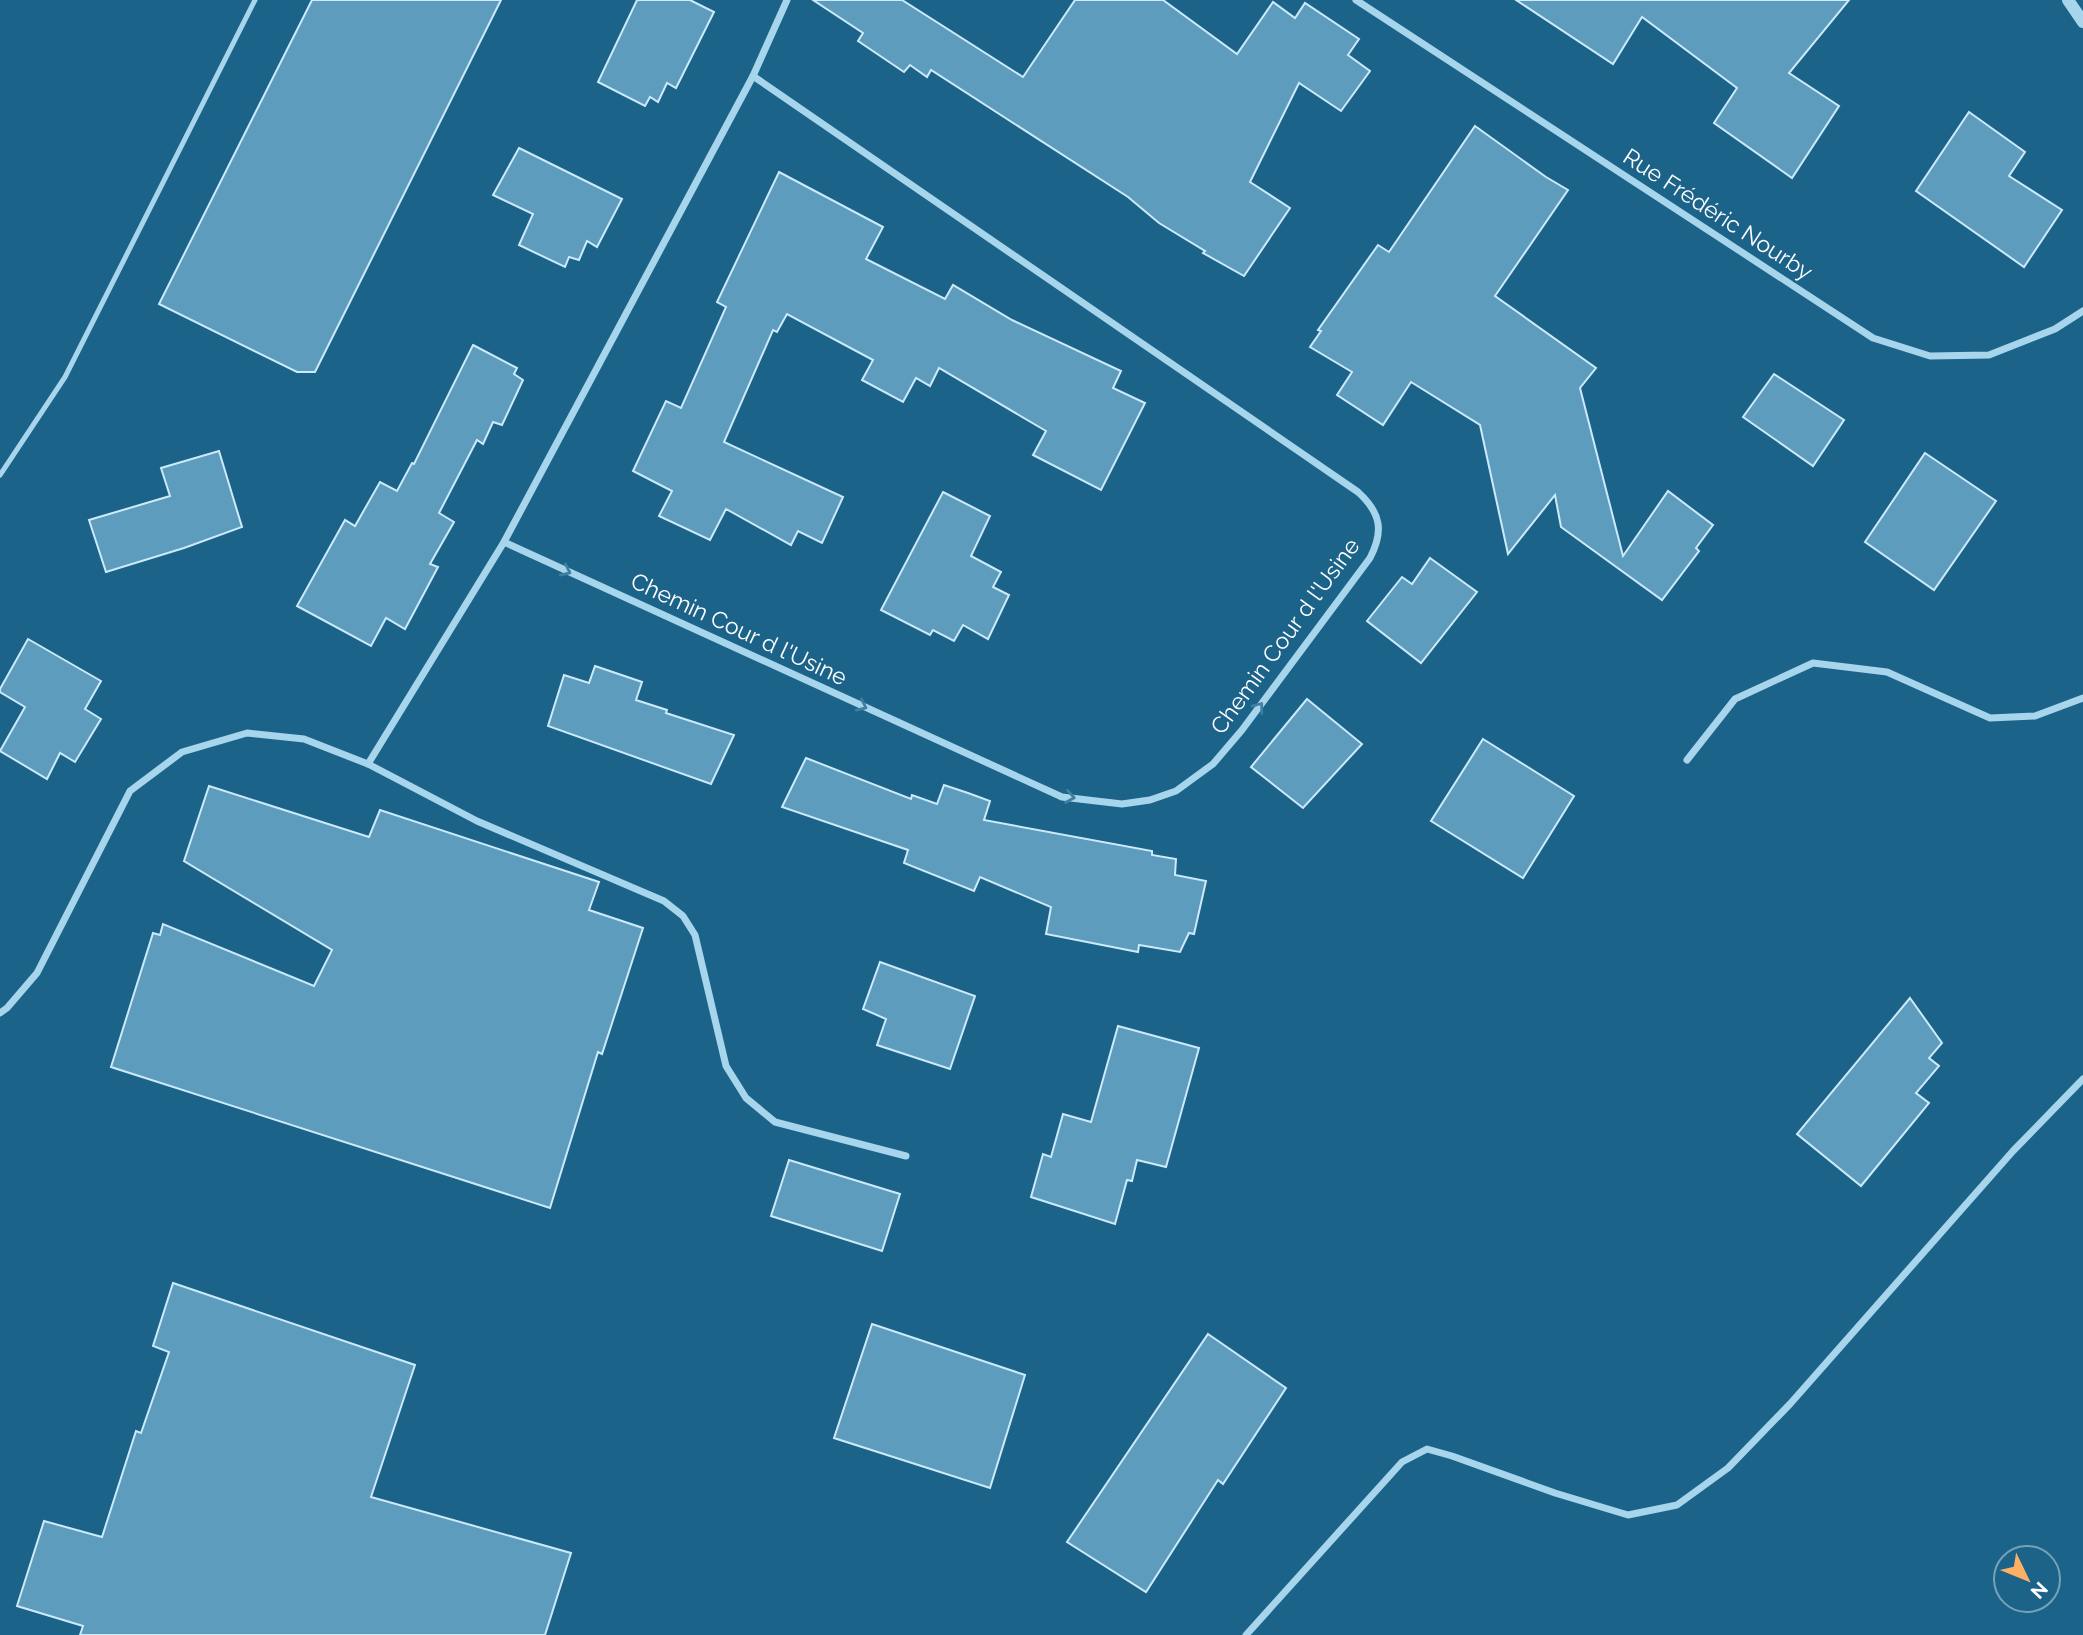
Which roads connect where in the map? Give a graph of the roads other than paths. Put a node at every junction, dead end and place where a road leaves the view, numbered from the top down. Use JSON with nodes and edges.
{"nodes":[{"id":1,"x":255,"y":0,"type":"edge"},
{"id":2,"x":787,"y":0,"type":"edge"},
{"id":3,"x":1356,"y":0,"type":"edge"},
{"id":4,"x":2068,"y":0,"type":"edge"},
{"id":5,"x":2083,"y":22,"type":"edge"},
{"id":6,"x":753,"y":76,"type":"junction"},
{"id":7,"x":2083,"y":311,"type":"edge"},
{"id":8,"x":0,"y":475,"type":"edge"},
{"id":9,"x":503,"y":542,"type":"junction"},
{"id":10,"x":2083,"y":698,"type":"edge"},
{"id":11,"x":1687,"y":760,"type":"dead end"},
{"id":12,"x":368,"y":764,"type":"junction"},
{"id":13,"x":0,"y":1013,"type":"edge"},
{"id":14,"x":2083,"y":1079,"type":"edge"},
{"id":15,"x":906,"y":1156,"type":"dead end"},
{"id":16,"x":1247,"y":1635,"type":"edge"}],
"edges":[{"from":1,"to":8,"type":"lane"},
{"from":2,"to":6,"type":"street"},
{"from":3,"to":7,"type":"street","name":"Rue Frédéric Nourby"},
{"from":4,"to":5,"type":"street"},
{"from":6,"to":9,"type":"street"},
{"from":9,"to":6,"type":"street","name":"Chemin Cour d l'Usine","one_way":true},
{"from":9,"to":12,"type":"street"},
{"from":10,"to":11,"type":"street"},
{"from":12,"to":13,"type":"street"},
{"from":12,"to":15,"type":"street"},
{"from":14,"to":16,"type":"street"}]}
